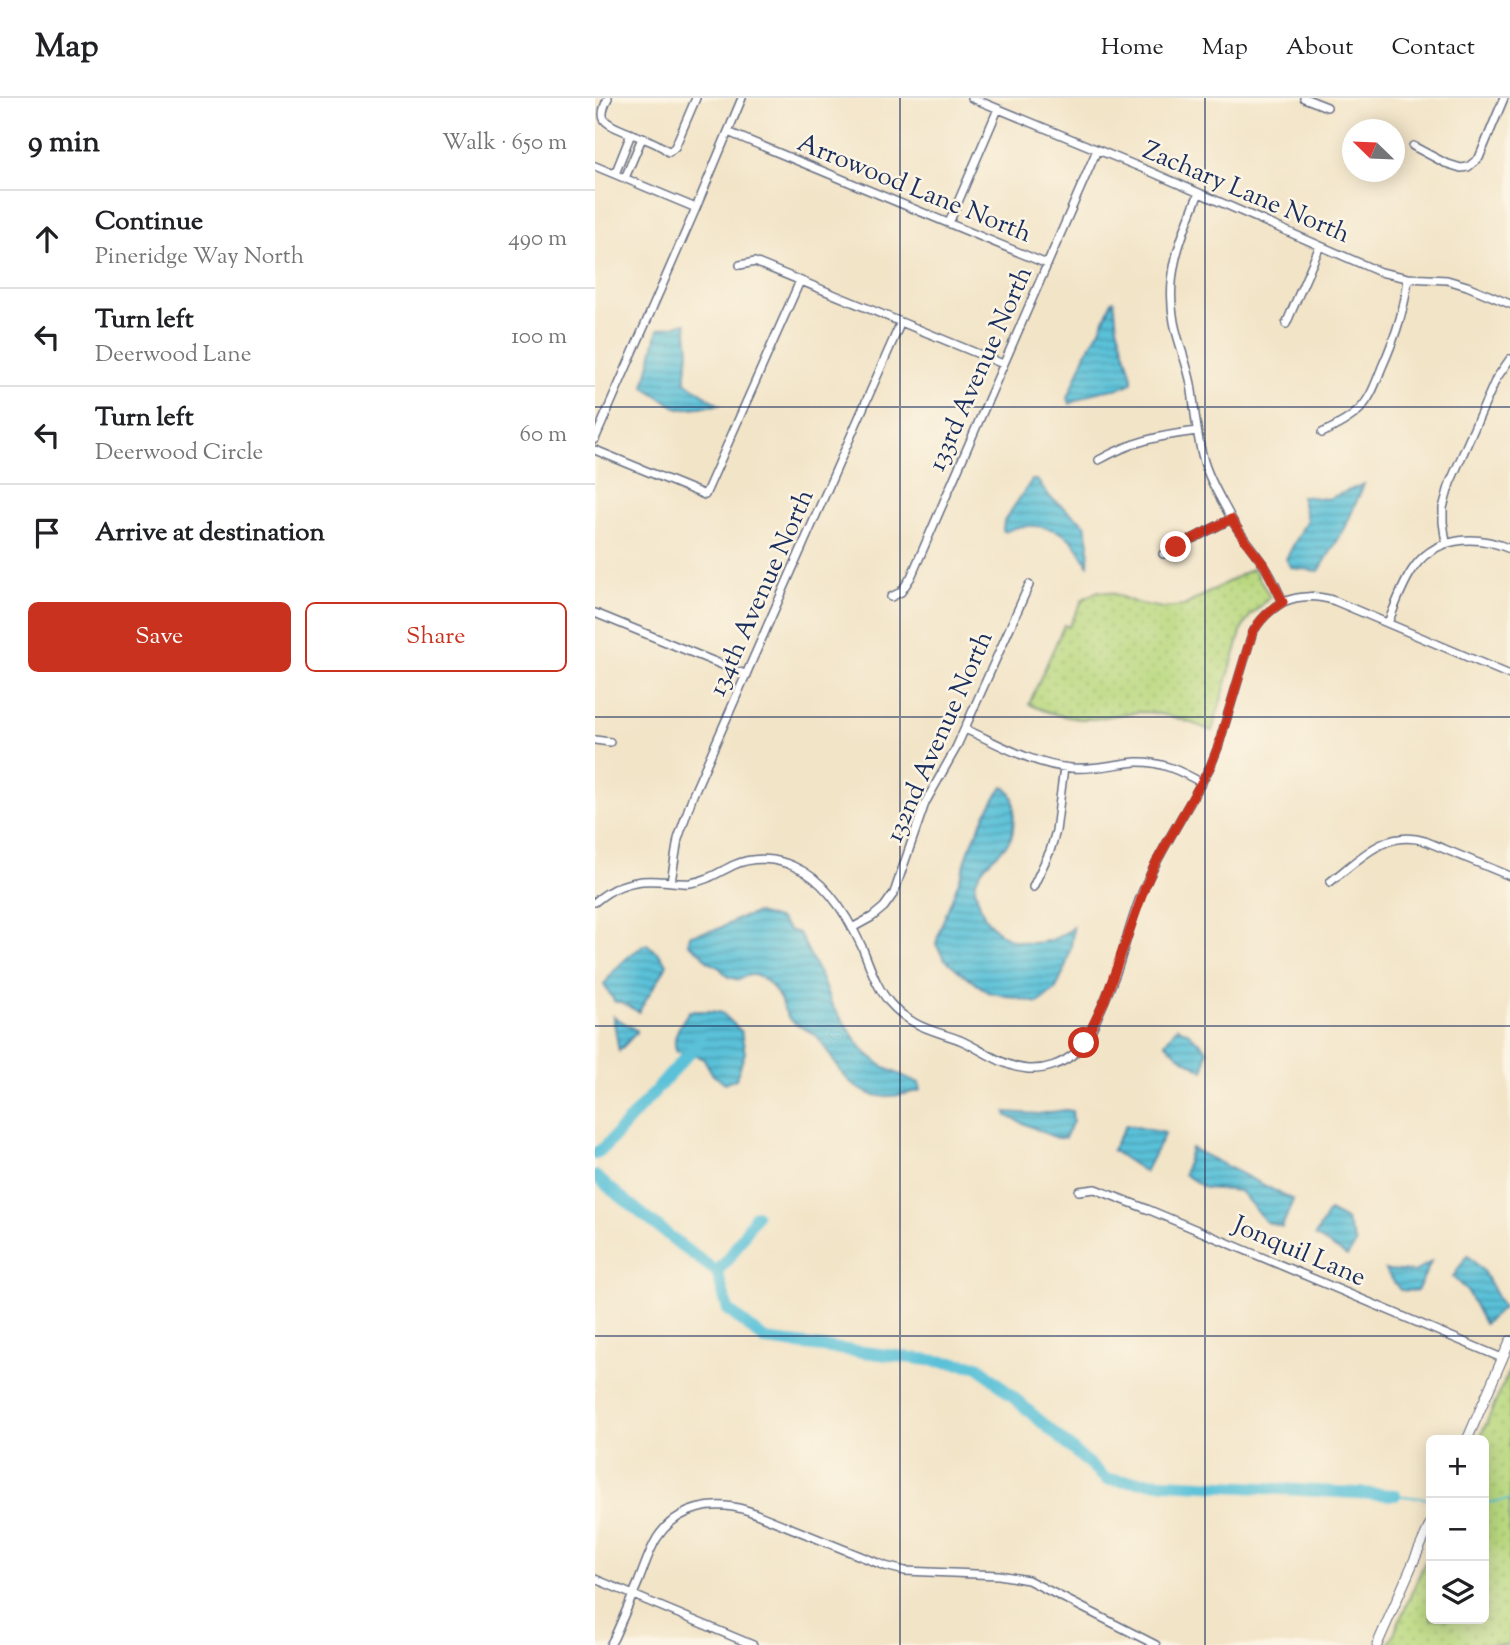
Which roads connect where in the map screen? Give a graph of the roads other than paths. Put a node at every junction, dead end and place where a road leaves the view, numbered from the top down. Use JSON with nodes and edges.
{"nodes":[{"id":1,"x":608,"y":98,"type":"edge"},
{"id":2,"x":696,"y":98,"type":"edge"},
{"id":3,"x":742,"y":98,"type":"edge"},
{"id":4,"x":972,"y":98,"type":"edge"},
{"id":5,"x":1304,"y":98,"type":"edge"},
{"id":6,"x":1504,"y":98,"type":"edge"},
{"id":7,"x":1327,"y":107,"type":"dead end"},
{"id":8,"x":998,"y":109,"type":"junction"},
{"id":9,"x":727,"y":132,"type":"junction"},
{"id":10,"x":631,"y":134,"type":"junction"},
{"id":11,"x":642,"y":138,"type":"junction"},
{"id":12,"x":1413,"y":146,"type":"dead end"},
{"id":13,"x":1097,"y":150,"type":"junction"},
{"id":14,"x":595,"y":166,"type":"edge"},
{"id":15,"x":615,"y":174,"type":"junction"},
{"id":16,"x":625,"y":178,"type":"junction"},
{"id":17,"x":1199,"y":193,"type":"junction"},
{"id":18,"x":696,"y":208,"type":"junction"},
{"id":19,"x":949,"y":223,"type":"junction"},
{"id":20,"x":1320,"y":246,"type":"junction"},
{"id":21,"x":1047,"y":264,"type":"junction"},
{"id":22,"x":740,"y":265,"type":"dead end"},
{"id":23,"x":1408,"y":278,"type":"junction"},
{"id":24,"x":800,"y":281,"type":"junction"},
{"id":25,"x":1510,"y":304,"type":"edge"},
{"id":26,"x":901,"y":322,"type":"junction"},
{"id":27,"x":1286,"y":324,"type":"dead end"},
{"id":28,"x":1510,"y":359,"type":"edge"},
{"id":29,"x":1003,"y":365,"type":"junction"},
{"id":30,"x":1197,"y":431,"type":"junction"},
{"id":31,"x":1322,"y":433,"type":"dead end"},
{"id":32,"x":595,"y":439,"type":"edge"},
{"id":33,"x":595,"y":450,"type":"edge"},
{"id":34,"x":1099,"y":460,"type":"dead end"},
{"id":35,"x":1231,"y":519,"type":"junction"},
{"id":36,"x":1446,"y":543,"type":"junction"},
{"id":37,"x":1510,"y":549,"type":"edge"},
{"id":38,"x":1163,"y":554,"type":"dead end"},
{"id":39,"x":1029,"y":585,"type":"dead end"},
{"id":40,"x":891,"y":597,"type":"dead end"},
{"id":41,"x":1283,"y":602,"type":"junction"},
{"id":42,"x":595,"y":613,"type":"edge"},
{"id":43,"x":1388,"y":623,"type":"junction"},
{"id":44,"x":747,"y":675,"type":"junction"},
{"id":45,"x":1510,"y":675,"type":"edge"},
{"id":46,"x":965,"y":729,"type":"junction"},
{"id":47,"x":595,"y":740,"type":"edge"},
{"id":48,"x":610,"y":742,"type":"dead end"},
{"id":49,"x":1064,"y":767,"type":"junction"},
{"id":50,"x":1202,"y":783,"type":"junction"},
{"id":51,"x":1510,"y":876,"type":"edge"},
{"id":52,"x":671,"y":882,"type":"junction"},
{"id":53,"x":1331,"y":882,"type":"dead end"},
{"id":54,"x":1033,"y":887,"type":"dead end"},
{"id":55,"x":595,"y":902,"type":"edge"},
{"id":56,"x":852,"y":928,"type":"junction"},
{"id":57,"x":1079,"y":1191,"type":"dead end"},
{"id":58,"x":1510,"y":1341,"type":"edge"},
{"id":59,"x":1503,"y":1358,"type":"junction"},
{"id":60,"x":1469,"y":1435,"type":"edge"},
{"id":61,"x":1426,"y":1533,"type":"edge"},
{"id":62,"x":595,"y":1579,"type":"edge"},
{"id":63,"x":633,"y":1595,"type":"junction"},
{"id":64,"x":610,"y":1645,"type":"edge"},
{"id":65,"x":753,"y":1645,"type":"edge"},
{"id":66,"x":1156,"y":1645,"type":"edge"},
{"id":67,"x":1377,"y":1645,"type":"edge"}],
"edges":[{"from":1,"to":10,"type":"street"},
{"from":2,"to":11,"type":"street"},
{"from":3,"to":9,"type":"street"},
{"from":4,"to":8,"type":"street","name":"Zachary Lane North"},
{"from":5,"to":7,"type":"street"},
{"from":6,"to":12,"type":"street"},
{"from":8,"to":13,"type":"street","name":"Zachary Lane North"},
{"from":8,"to":19,"type":"street"},
{"from":9,"to":18,"type":"street"},
{"from":9,"to":19,"type":"street","name":"Arrowood Lane North"},
{"from":10,"to":11,"type":"street"},
{"from":10,"to":15,"type":"street"},
{"from":11,"to":16,"type":"street"},
{"from":13,"to":17,"type":"street","name":"Zachary Lane North"},
{"from":13,"to":21,"type":"street","name":"133rd Avenue North"},
{"from":14,"to":15,"type":"street"},
{"from":15,"to":16,"type":"street"},
{"from":16,"to":18,"type":"street"},
{"from":17,"to":20,"type":"street","name":"Zachary Lane North"},
{"from":17,"to":30,"type":"street"},
{"from":18,"to":32,"type":"street"},
{"from":19,"to":21,"type":"street","name":"Arrowood Lane North"},
{"from":20,"to":23,"type":"street","name":"Zachary Lane North"},
{"from":20,"to":27,"type":"street"},
{"from":21,"to":29,"type":"street","name":"133rd Avenue North"},
{"from":22,"to":24,"type":"street"},
{"from":23,"to":25,"type":"street","name":"Zachary Lane North"},
{"from":23,"to":31,"type":"street"},
{"from":24,"to":26,"type":"street"},
{"from":24,"to":33,"type":"street"},
{"from":26,"to":29,"type":"street"},
{"from":26,"to":44,"type":"street","name":"134th Avenue North"},
{"from":28,"to":36,"type":"street"},
{"from":29,"to":40,"type":"street","name":"133rd Avenue North"},
{"from":30,"to":34,"type":"street"},
{"from":30,"to":35,"type":"street"},
{"from":35,"to":38,"type":"street"},
{"from":35,"to":41,"type":"street"},
{"from":36,"to":37,"type":"street"},
{"from":36,"to":43,"type":"street"},
{"from":39,"to":46,"type":"street","name":"132nd Avenue North"},
{"from":41,"to":43,"type":"street"},
{"from":41,"to":50,"type":"street"},
{"from":42,"to":44,"type":"street"},
{"from":43,"to":45,"type":"street"},
{"from":44,"to":52,"type":"street","name":"134th Avenue North"},
{"from":46,"to":49,"type":"street"},
{"from":46,"to":56,"type":"street","name":"132nd Avenue North"},
{"from":47,"to":48,"type":"street"},
{"from":49,"to":50,"type":"street"},
{"from":49,"to":54,"type":"street"},
{"from":50,"to":56,"type":"street"},
{"from":51,"to":53,"type":"street"},
{"from":52,"to":55,"type":"street"},
{"from":52,"to":56,"type":"street"},
{"from":57,"to":59,"type":"street","name":"Jonquil Lane"},
{"from":58,"to":59,"type":"main road"},
{"from":59,"to":60,"type":"main road"},
{"from":61,"to":67,"type":"main road"},
{"from":62,"to":63,"type":"street"},
{"from":63,"to":64,"type":"street"},
{"from":63,"to":65,"type":"street"},
{"from":63,"to":66,"type":"street"}]}
